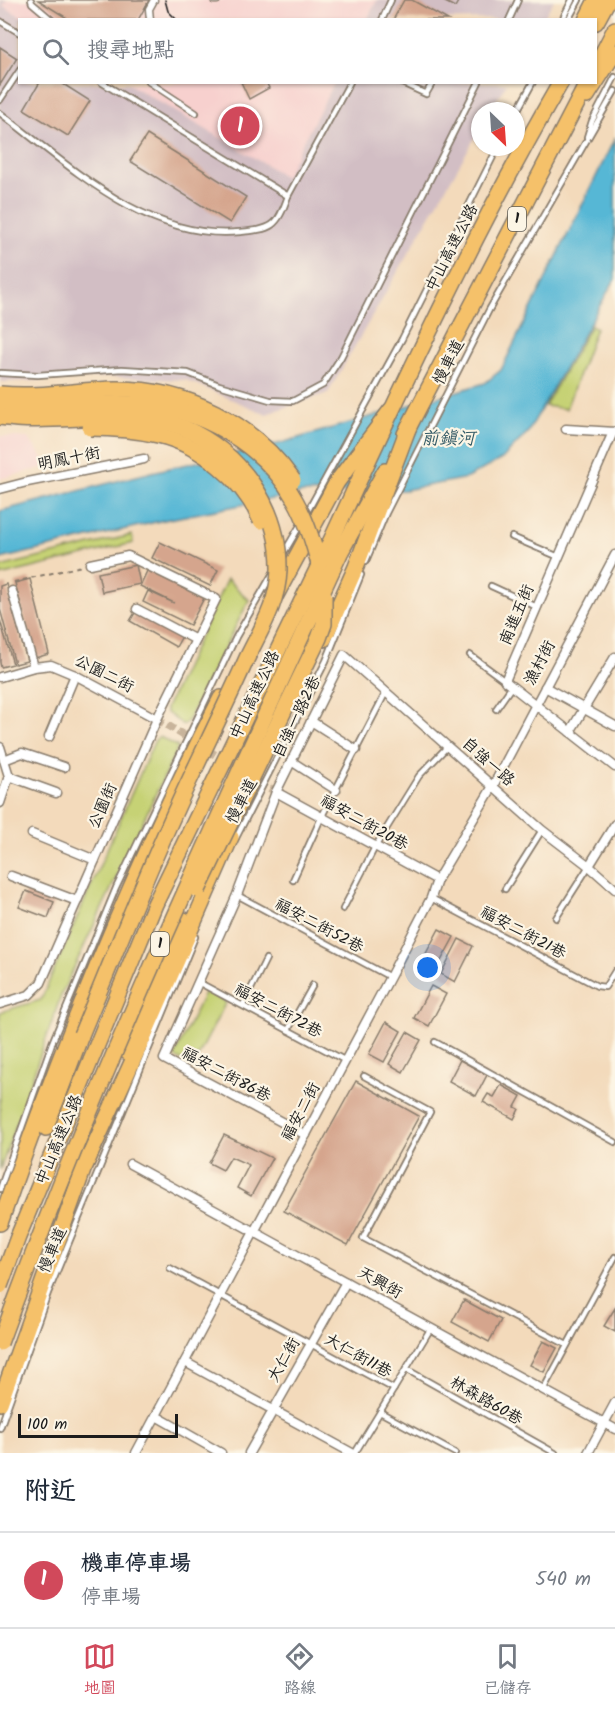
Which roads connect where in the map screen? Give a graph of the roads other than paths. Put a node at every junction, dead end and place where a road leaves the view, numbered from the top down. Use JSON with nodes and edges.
{"nodes":[{"id":1,"x":31,"y":0,"type":"edge"},
{"id":2,"x":154,"y":0,"type":"edge"},
{"id":3,"x":391,"y":0,"type":"edge"},
{"id":4,"x":518,"y":0,"type":"edge"},
{"id":5,"x":572,"y":0,"type":"edge"},
{"id":6,"x":579,"y":0,"type":"edge"},
{"id":7,"x":596,"y":0,"type":"edge"},
{"id":8,"x":608,"y":0,"type":"edge"},
{"id":9,"x":50,"y":18,"type":"edge"},
{"id":10,"x":150,"y":18,"type":"edge"},
{"id":11,"x":383,"y":18,"type":"edge"},
{"id":12,"x":510,"y":18,"type":"edge"},
{"id":13,"x":563,"y":18,"type":"edge"},
{"id":14,"x":569,"y":18,"type":"edge"},
{"id":15,"x":587,"y":18,"type":"edge"},
{"id":16,"x":597,"y":20,"type":"edge"},
{"id":17,"x":0,"y":21,"type":"edge"},
{"id":18,"x":615,"y":29,"type":"edge"},
{"id":19,"x":18,"y":32,"type":"edge"},
{"id":20,"x":615,"y":52,"type":"edge"},
{"id":21,"x":597,"y":65,"type":"edge"},
{"id":22,"x":18,"y":73,"type":"edge"},
{"id":23,"x":615,"y":77,"type":"edge"},
{"id":24,"x":597,"y":80,"type":"edge"},
{"id":25,"x":104,"y":84,"type":"edge"},
{"id":26,"x":152,"y":84,"type":"edge"},
{"id":27,"x":349,"y":84,"type":"edge"},
{"id":28,"x":404,"y":84,"type":"edge"},
{"id":29,"x":432,"y":84,"type":"edge"},
{"id":30,"x":478,"y":84,"type":"edge"},
{"id":31,"x":531,"y":84,"type":"edge"},
{"id":32,"x":554,"y":84,"type":"edge"},
{"id":33,"x":560,"y":84,"type":"edge"},
{"id":34,"x":587,"y":84,"type":"edge"},
{"id":35,"x":595,"y":84,"type":"edge"},
{"id":36,"x":615,"y":92,"type":"edge"},
{"id":37,"x":0,"y":100,"type":"edge"},
{"id":38,"x":521,"y":102,"type":"edge"},
{"id":39,"x":0,"y":113,"type":"edge"},
{"id":40,"x":196,"y":113,"type":"dead end"},
{"id":41,"x":585,"y":142,"type":"junction"},
{"id":42,"x":525,"y":145,"type":"edge"},
{"id":43,"x":525,"y":145,"type":"edge"},
{"id":44,"x":555,"y":146,"type":"junction"},
{"id":45,"x":494,"y":156,"type":"edge"},
{"id":46,"x":519,"y":156,"type":"edge"},
{"id":47,"x":288,"y":195,"type":"junction"},
{"id":48,"x":0,"y":373,"type":"edge"},
{"id":49,"x":0,"y":394,"type":"edge"},
{"id":50,"x":0,"y":408,"type":"edge"},
{"id":51,"x":391,"y":410,"type":"junction"},
{"id":52,"x":0,"y":417,"type":"edge"},
{"id":53,"x":0,"y":426,"type":"edge"},
{"id":54,"x":409,"y":426,"type":"junction"},
{"id":55,"x":566,"y":429,"type":"dead end"},
{"id":56,"x":614,"y":432,"type":"edge"},
{"id":57,"x":144,"y":459,"type":"dead end"},
{"id":58,"x":0,"y":489,"type":"edge"},
{"id":59,"x":319,"y":502,"type":"junction"},
{"id":60,"x":512,"y":537,"type":"dead end"},
{"id":61,"x":615,"y":555,"type":"edge"},
{"id":62,"x":559,"y":557,"type":"junction"},
{"id":63,"x":90,"y":564,"type":"road end"},
{"id":64,"x":491,"y":586,"type":"dead end"},
{"id":65,"x":12,"y":587,"type":"road end"},
{"id":66,"x":537,"y":607,"type":"junction"},
{"id":67,"x":137,"y":609,"type":"dead end"},
{"id":68,"x":266,"y":622,"type":"junction"},
{"id":69,"x":324,"y":624,"type":"junction"},
{"id":70,"x":196,"y":640,"type":"junction"},
{"id":71,"x":344,"y":655,"type":"joint"},
{"id":72,"x":470,"y":655,"type":"dead end"},
{"id":73,"x":615,"y":657,"type":"edge"},
{"id":74,"x":34,"y":667,"type":"junction"},
{"id":75,"x":75,"y":675,"type":"junction"},
{"id":76,"x":0,"y":676,"type":"edge"},
{"id":77,"x":510,"y":684,"type":"junction"},
{"id":78,"x":545,"y":687,"type":"junction"},
{"id":79,"x":386,"y":692,"type":"junction"},
{"id":80,"x":536,"y":705,"type":"junction"},
{"id":81,"x":584,"y":708,"type":"junction"},
{"id":82,"x":496,"y":709,"type":"dead end"},
{"id":83,"x":157,"y":719,"type":"junction"},
{"id":84,"x":311,"y":721,"type":"junction"},
{"id":85,"x":615,"y":726,"type":"edge"},
{"id":86,"x":570,"y":732,"type":"junction"},
{"id":87,"x":49,"y":737,"type":"dead end"},
{"id":88,"x":447,"y":746,"type":"junction"},
{"id":89,"x":0,"y":747,"type":"edge"},
{"id":90,"x":356,"y":750,"type":"junction"},
{"id":91,"x":2,"y":760,"type":"edge"},
{"id":92,"x":291,"y":761,"type":"junction"},
{"id":93,"x":63,"y":767,"type":"dead end"},
{"id":94,"x":615,"y":767,"type":"edge"},
{"id":95,"x":9,"y":776,"type":"junction"},
{"id":96,"x":493,"y":786,"type":"junction"},
{"id":97,"x":336,"y":790,"type":"junction"},
{"id":98,"x":276,"y":792,"type":"junction"},
{"id":99,"x":56,"y":793,"type":"dead end"},
{"id":100,"x":0,"y":803,"type":"edge"},
{"id":101,"x":322,"y":816,"type":"junction"},
{"id":102,"x":615,"y":824,"type":"edge"},
{"id":103,"x":542,"y":830,"type":"junction"},
{"id":104,"x":32,"y":834,"type":"dead end"},
{"id":105,"x":375,"y":847,"type":"junction"},
{"id":106,"x":95,"y":860,"type":"junction"},
{"id":107,"x":589,"y":866,"type":"junction"},
{"id":108,"x":11,"y":876,"type":"dead end"},
{"id":109,"x":293,"y":880,"type":"dead end"},
{"id":110,"x":437,"y":880,"type":"junction"},
{"id":111,"x":505,"y":889,"type":"dead end"},
{"id":112,"x":615,"y":889,"type":"edge"},
{"id":113,"x":237,"y":896,"type":"junction"},
{"id":114,"x":431,"y":898,"type":"junction"},
{"id":115,"x":77,"y":901,"type":"junction"},
{"id":116,"x":210,"y":901,"type":"dead end"},
{"id":117,"x":343,"y":909,"type":"dead end"},
{"id":118,"x":556,"y":918,"type":"dead end"},
{"id":119,"x":197,"y":934,"type":"dead end"},
{"id":120,"x":266,"y":959,"type":"dead end"},
{"id":121,"x":615,"y":971,"type":"edge"},
{"id":122,"x":390,"y":977,"type":"junction"},
{"id":123,"x":198,"y":982,"type":"junction"},
{"id":124,"x":313,"y":985,"type":"dead end"},
{"id":125,"x":0,"y":1004,"type":"edge"},
{"id":126,"x":243,"y":1005,"type":"junction"},
{"id":127,"x":288,"y":1030,"type":"junction"},
{"id":128,"x":435,"y":1042,"type":"dead end"},
{"id":129,"x":164,"y":1059,"type":"joint"},
{"id":130,"x":346,"y":1061,"type":"junction"},
{"id":131,"x":364,"y":1077,"type":"dead end"},
{"id":132,"x":306,"y":1135,"type":"junction"},
{"id":133,"x":615,"y":1142,"type":"edge"},
{"id":134,"x":130,"y":1164,"type":"dead end"},
{"id":135,"x":84,"y":1166,"type":"junction"},
{"id":136,"x":0,"y":1189,"type":"edge"},
{"id":137,"x":0,"y":1223,"type":"edge"},
{"id":138,"x":254,"y":1232,"type":"junction"},
{"id":139,"x":0,"y":1238,"type":"edge"},
{"id":140,"x":615,"y":1257,"type":"edge"},
{"id":141,"x":170,"y":1268,"type":"dead end"},
{"id":142,"x":346,"y":1282,"type":"junction"},
{"id":143,"x":0,"y":1286,"type":"edge"},
{"id":144,"x":220,"y":1295,"type":"junction"},
{"id":145,"x":431,"y":1328,"type":"junction"},
{"id":146,"x":0,"y":1343,"type":"edge"},
{"id":147,"x":311,"y":1344,"type":"junction"},
{"id":148,"x":567,"y":1346,"type":"junction"},
{"id":149,"x":185,"y":1362,"type":"junction"},
{"id":150,"x":406,"y":1369,"type":"junction"},
{"id":151,"x":394,"y":1389,"type":"junction"},
{"id":152,"x":543,"y":1389,"type":"junction"},
{"id":153,"x":0,"y":1403,"type":"edge"},
{"id":154,"x":615,"y":1403,"type":"edge"},
{"id":155,"x":272,"y":1411,"type":"junction"},
{"id":156,"x":380,"y":1412,"type":"junction"},
{"id":157,"x":156,"y":1416,"type":"junction"},
{"id":158,"x":604,"y":1423,"type":"junction"},
{"id":159,"x":0,"y":1428,"type":"edge"},
{"id":160,"x":615,"y":1429,"type":"edge"},
{"id":161,"x":136,"y":1453,"type":"edge"},
{"id":162,"x":221,"y":1453,"type":"edge"},
{"id":163,"x":249,"y":1453,"type":"edge"},
{"id":164,"x":354,"y":1453,"type":"edge"},
{"id":165,"x":455,"y":1453,"type":"edge"},
{"id":166,"x":555,"y":1453,"type":"edge"},
{"id":167,"x":588,"y":1453,"type":"edge"}],
"edges":[{"from":1,"to":9,"type":"lane"},
{"from":2,"to":10,"type":"street"},
{"from":3,"to":11,"type":"lane"},
{"from":4,"to":12,"type":"lane"},
{"from":5,"to":13,"type":"lane"},
{"from":6,"to":14,"type":"lane"},
{"from":7,"to":15,"type":"highway"},
{"from":8,"to":16,"type":"highway"},
{"from":17,"to":19,"type":"lane"},
{"from":18,"to":21,"type":"highway"},
{"from":20,"to":24,"type":"highway"},
{"from":22,"to":37,"type":"lane"},
{"from":23,"to":41,"type":"lane"},
{"from":25,"to":47,"type":"lane"},
{"from":26,"to":40,"type":"lane"},
{"from":27,"to":47,"type":"lane"},
{"from":28,"to":29,"type":"lane"},
{"from":30,"to":48,"type":"lane"},
{"from":31,"to":38,"type":"lane"},
{"from":32,"to":42,"type":"highway"},
{"from":33,"to":43,"type":"highway","name":"中山高速公路","number":"1"},
{"from":34,"to":44,"type":"highway","name":"中山高速公路","number":"1"},
{"from":35,"to":44,"type":"highway"},
{"from":36,"to":41,"type":"lane"},
{"from":39,"to":47,"type":"lane"},
{"from":41,"to":116,"type":"lane","name":"慢車道"},
{"from":44,"to":54,"type":"highway","name":"中山高速公路","number":"1"},
{"from":45,"to":59,"type":"lane"},
{"from":46,"to":51,"type":"highway","name":"中山高速公路","number":"1"},
{"from":49,"to":69,"type":"highway","bridge":true},
{"from":50,"to":69,"type":"highway","bridge":true},
{"from":51,"to":59,"type":"highway"},
{"from":51,"to":143,"type":"highway","name":"中山高速公路","number":"1","bridge":true},
{"from":52,"to":68,"type":"highway","bridge":true},
{"from":53,"to":68,"type":"highway","bridge":true},
{"from":54,"to":135,"type":"highway"},
{"from":54,"to":146,"type":"highway","name":"中山高速公路","number":"1","bridge":true},
{"from":55,"to":56,"type":"street"},
{"from":56,"to":62,"type":"street","name":"南進五街"},
{"from":57,"to":58,"type":"street","name":"明鳳十街"},
{"from":59,"to":136,"type":"lane"},
{"from":59,"to":137,"type":"highway"},
{"from":60,"to":62,"type":"lane"},
{"from":61,"to":78,"type":"street","name":"漁村街"},
{"from":62,"to":66,"type":"street","name":"南進五街"},
{"from":63,"to":70,"type":"street","name":"公園街"},
{"from":64,"to":66,"type":"lane"},
{"from":65,"to":74,"type":"street"},
{"from":66,"to":77,"type":"street","name":"南進五街"},
{"from":67,"to":70,"type":"street"},
{"from":68,"to":139,"type":"highway","bridge":true},
{"from":69,"to":135,"type":"highway","bridge":true},
{"from":70,"to":83,"type":"street","name":"公園街"},
{"from":71,"to":79,"type":"street","name":"自強一路"},
{"from":71,"to":84,"type":"street","name":"自強一路2巷"},
{"from":72,"to":77,"type":"lane"},
{"from":73,"to":81,"type":"street"},
{"from":74,"to":75,"type":"street","name":"公園二街"},
{"from":74,"to":76,"type":"street","name":"公園二街"},
{"from":75,"to":83,"type":"street","name":"公園二街"},
{"from":75,"to":87,"type":"street"},
{"from":77,"to":80,"type":"street"},
{"from":77,"to":82,"type":"lane"},
{"from":78,"to":80,"type":"street","name":"漁村街"},
{"from":78,"to":81,"type":"street"},
{"from":79,"to":88,"type":"street","name":"自強一路"},
{"from":79,"to":90,"type":"lane"},
{"from":80,"to":86,"type":"street"},
{"from":80,"to":96,"type":"street","name":"漁村街"},
{"from":81,"to":85,"type":"street"},
{"from":81,"to":86,"type":"street"},
{"from":83,"to":106,"type":"street","name":"公園街"},
{"from":84,"to":90,"type":"street"},
{"from":84,"to":92,"type":"street","name":"自強一路2巷"},
{"from":86,"to":94,"type":"street"},
{"from":88,"to":96,"type":"street","name":"自強一路"},
{"from":88,"to":105,"type":"lane"},
{"from":89,"to":91,"type":"street"},
{"from":90,"to":97,"type":"lane"},
{"from":91,"to":93,"type":"street"},
{"from":91,"to":95,"type":"street"},
{"from":92,"to":97,"type":"street"},
{"from":92,"to":98,"type":"street","name":"自強一路2巷"},
{"from":95,"to":99,"type":"street"},
{"from":95,"to":100,"type":"street"},
{"from":96,"to":103,"type":"street","name":"自強一路"},
{"from":96,"to":110,"type":"street","name":"福安二街"},
{"from":97,"to":101,"type":"lane"},
{"from":98,"to":101,"type":"street","name":"福安二街20巷"},
{"from":98,"to":113,"type":"street","name":"自強一路2巷"},
{"from":101,"to":105,"type":"street","name":"福安二街20巷"},
{"from":101,"to":109,"type":"lane"},
{"from":102,"to":107,"type":"street"},
{"from":103,"to":107,"type":"street","name":"自強一路"},
{"from":103,"to":111,"type":"lane"},
{"from":104,"to":106,"type":"street"},
{"from":105,"to":110,"type":"street","name":"福安二街20巷"},
{"from":105,"to":117,"type":"lane"},
{"from":106,"to":115,"type":"street","name":"公園街"},
{"from":107,"to":112,"type":"street","name":"自強一路"},
{"from":107,"to":118,"type":"lane"},
{"from":108,"to":115,"type":"street"},
{"from":110,"to":114,"type":"street","name":"福安二街"},
{"from":113,"to":122,"type":"lane","name":"福安二街52巷"},
{"from":113,"to":123,"type":"street","name":"自強一路2巷"},
{"from":114,"to":121,"type":"lane","name":"福安二街21巷"},
{"from":114,"to":122,"type":"street","name":"福安二街"},
{"from":115,"to":125,"type":"street","name":"公園街"},
{"from":119,"to":159,"type":"lane","name":"慢車道"},
{"from":120,"to":126,"type":"lane"},
{"from":122,"to":130,"type":"street","name":"福安二街"},
{"from":123,"to":126,"type":"lane","name":"福安二街72巷"},
{"from":123,"to":129,"type":"street","name":"自強一路2巷"},
{"from":124,"to":127,"type":"lane"},
{"from":126,"to":127,"type":"lane","name":"福安二街72巷"},
{"from":127,"to":130,"type":"lane","name":"福安二街72巷"},
{"from":128,"to":133,"type":"lane"},
{"from":129,"to":132,"type":"street","name":"福安二街86巷"},
{"from":130,"to":132,"type":"street","name":"福安二街"},
{"from":131,"to":148,"type":"lane"},
{"from":132,"to":138,"type":"street","name":"福安二街"},
{"from":134,"to":138,"type":"street","name":"天興街"},
{"from":135,"to":153,"type":"highway"},
{"from":138,"to":142,"type":"street","name":"天興街"},
{"from":138,"to":144,"type":"street","name":"福安二街"},
{"from":140,"to":148,"type":"lane"},
{"from":141,"to":144,"type":"lane","name":"大仁街11巷"},
{"from":142,"to":145,"type":"street","name":"天興街"},
{"from":142,"to":147,"type":"street","name":"大仁街"},
{"from":144,"to":147,"type":"lane","name":"大仁街11巷"},
{"from":144,"to":149,"type":"street","name":"福安二街"},
{"from":145,"to":150,"type":"lane"},
{"from":145,"to":152,"type":"street","name":"天興街"},
{"from":147,"to":151,"type":"lane","name":"大仁街11巷"},
{"from":147,"to":155,"type":"street","name":"大仁街"},
{"from":148,"to":152,"type":"lane"},
{"from":149,"to":155,"type":"street"},
{"from":149,"to":157,"type":"street","name":"福安二街"},
{"from":150,"to":151,"type":"lane"},
{"from":150,"to":166,"type":"lane","name":"林森路60巷"},
{"from":151,"to":156,"type":"lane"},
{"from":152,"to":158,"type":"street","name":"天興街"},
{"from":154,"to":158,"type":"street"},
{"from":155,"to":163,"type":"street","name":"大仁街"},
{"from":155,"to":164,"type":"street"},
{"from":156,"to":164,"type":"lane"},
{"from":156,"to":165,"type":"lane"},
{"from":157,"to":161,"type":"street","name":"福安二街"},
{"from":157,"to":162,"type":"street"},
{"from":158,"to":160,"type":"street","name":"天興街"},
{"from":158,"to":167,"type":"street"}]}
